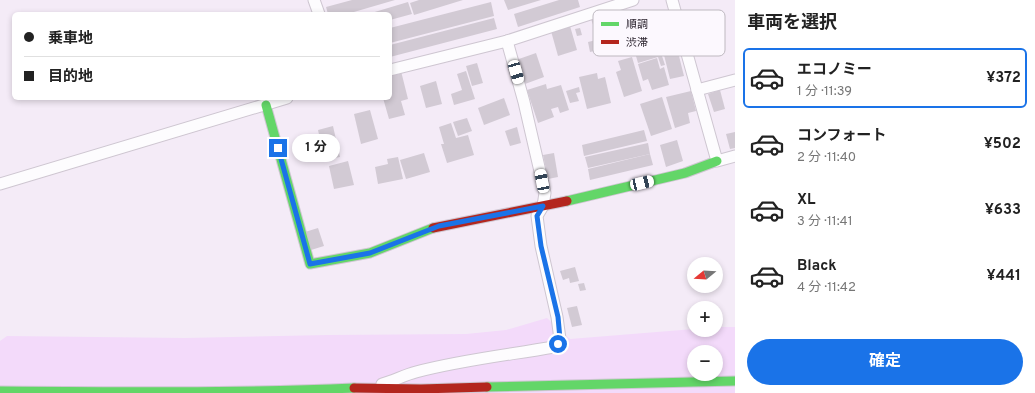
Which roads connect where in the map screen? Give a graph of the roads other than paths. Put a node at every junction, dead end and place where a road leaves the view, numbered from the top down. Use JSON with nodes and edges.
{"nodes":[{"id":1,"x":314,"y":0,"type":"edge"},
{"id":2,"x":632,"y":0,"type":"edge"},
{"id":3,"x":672,"y":0,"type":"edge"},
{"id":4,"x":602,"y":10,"type":"edge"},
{"id":5,"x":675,"y":10,"type":"edge"},
{"id":6,"x":318,"y":12,"type":"edge"},
{"id":7,"x":593,"y":13,"type":"edge"},
{"id":8,"x":507,"y":41,"type":"junction"},
{"id":9,"x":688,"y":56,"type":"edge"},
{"id":10,"x":392,"y":70,"type":"edge"},
{"id":11,"x":735,"y":80,"type":"edge"},
{"id":12,"x":697,"y":90,"type":"junction"},
{"id":13,"x":281,"y":100,"type":"edge"},
{"id":14,"x":266,"y":105,"type":"junction"},
{"id":15,"x":735,"y":156,"type":"edge"},
{"id":16,"x":717,"y":161,"type":"junction"},
{"id":17,"x":0,"y":184,"type":"edge"},
{"id":18,"x":543,"y":206,"type":"junction"},
{"id":19,"x":735,"y":381,"type":"edge"},
{"id":20,"x":367,"y":387,"type":"junction"},
{"id":21,"x":0,"y":391,"type":"edge"}],
"edges":[{"from":1,"to":6,"type":"street"},
{"from":2,"to":4,"type":"street"},
{"from":3,"to":5,"type":"street"},
{"from":7,"to":8,"type":"street"},
{"from":8,"to":10,"type":"street"},
{"from":8,"to":18,"type":"street"},
{"from":9,"to":12,"type":"street"},
{"from":11,"to":12,"type":"street"},
{"from":12,"to":16,"type":"street"},
{"from":13,"to":14,"type":"street"},
{"from":14,"to":17,"type":"street"},
{"from":14,"to":18,"type":"street"},
{"from":15,"to":16,"type":"street"},
{"from":16,"to":18,"type":"street"},
{"from":18,"to":20,"type":"street"},
{"from":19,"to":20,"type":"street"},
{"from":20,"to":21,"type":"street"}]}
